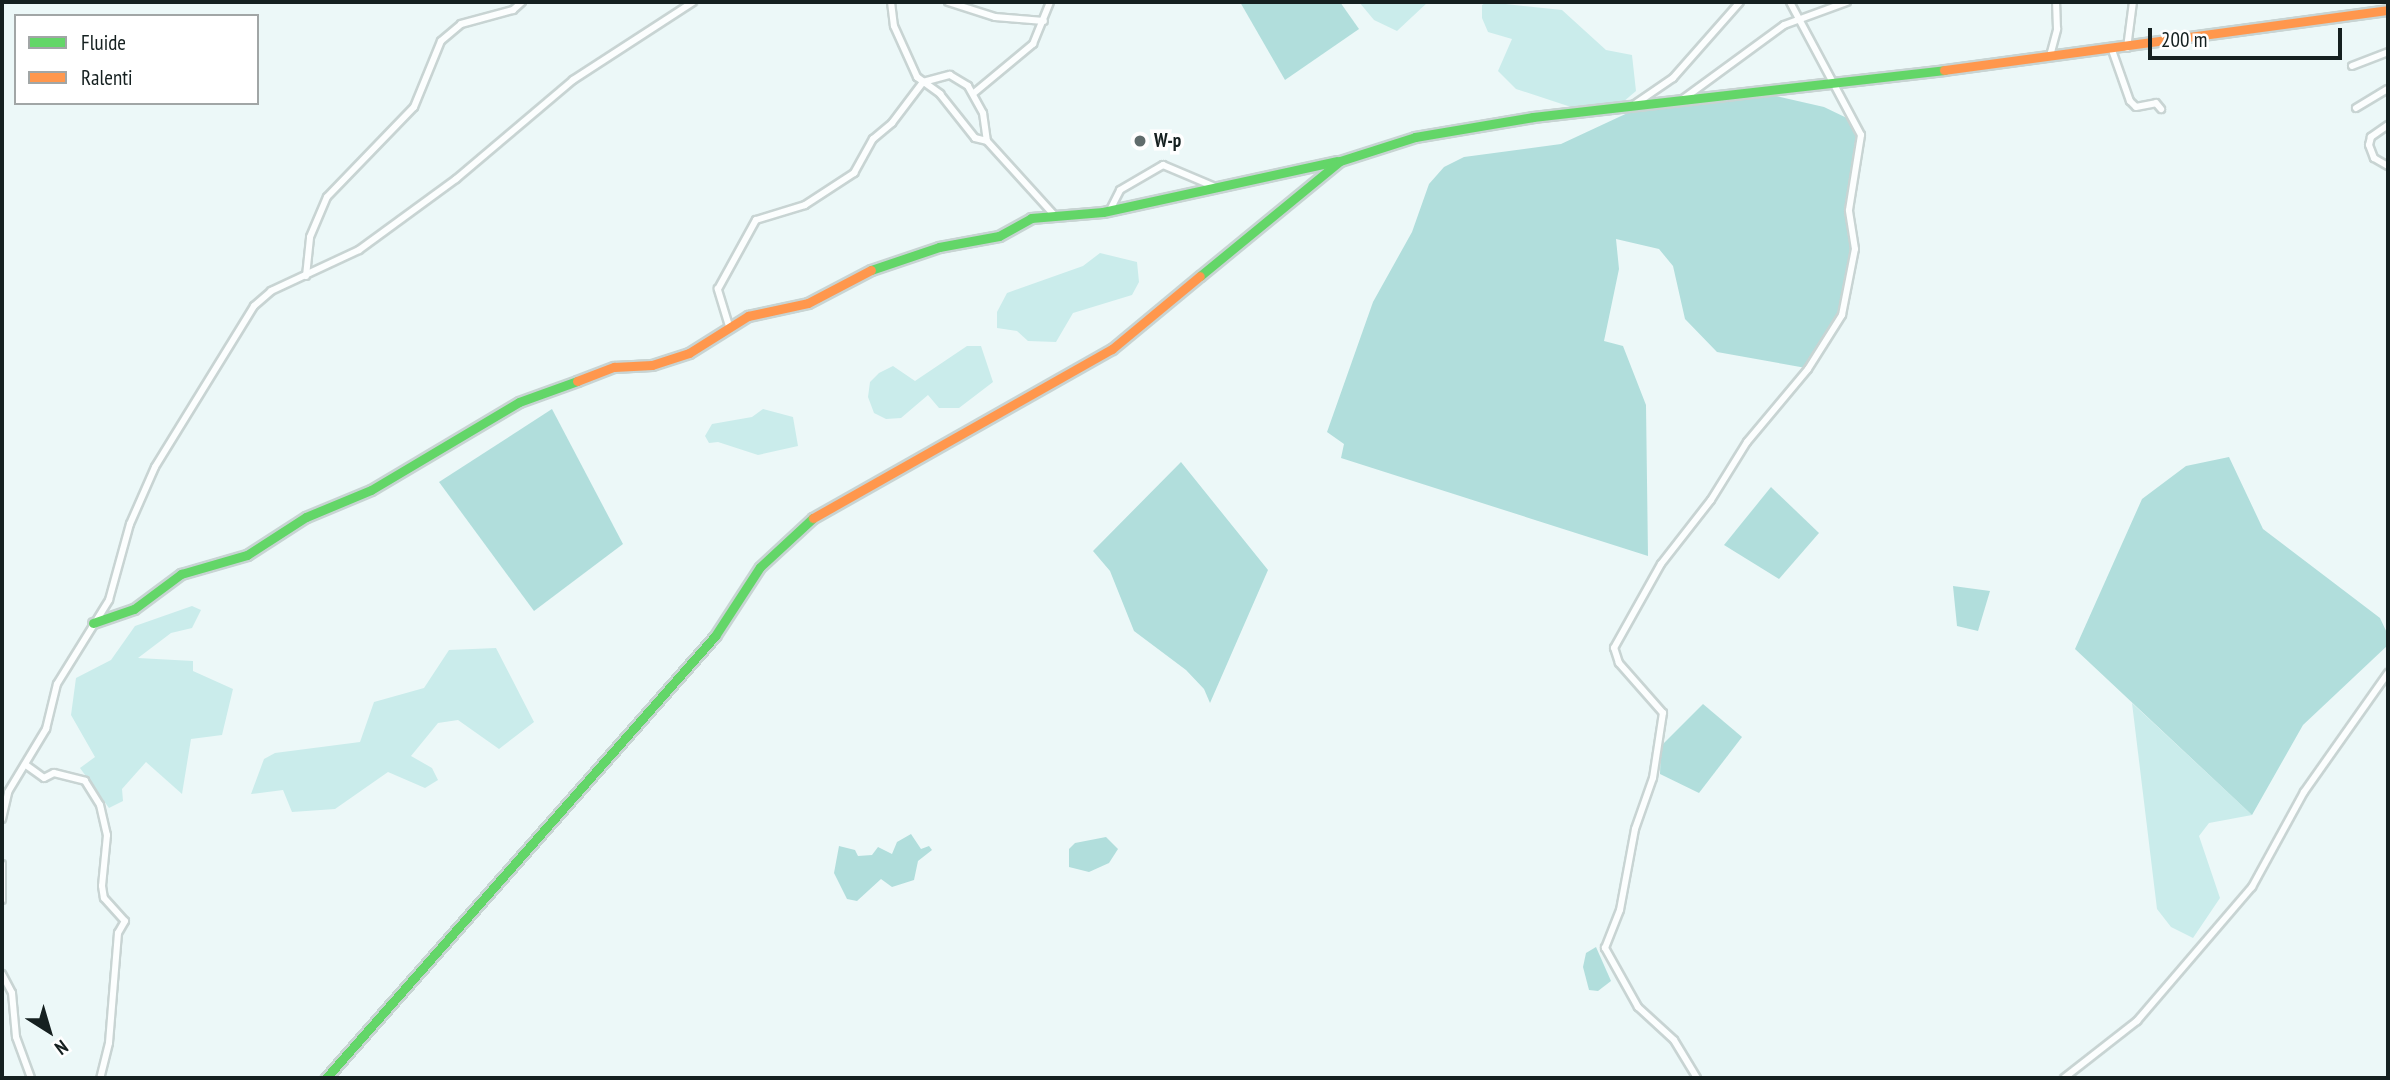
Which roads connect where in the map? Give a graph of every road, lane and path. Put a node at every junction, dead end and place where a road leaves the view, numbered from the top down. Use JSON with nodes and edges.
{"nodes":[{"id":1,"x":522,"y":2,"type":"edge"},
{"id":2,"x":693,"y":2,"type":"edge"},
{"id":3,"x":891,"y":2,"type":"edge"},
{"id":4,"x":948,"y":2,"type":"edge"},
{"id":5,"x":1051,"y":2,"type":"edge"},
{"id":6,"x":1740,"y":2,"type":"edge"},
{"id":7,"x":1790,"y":2,"type":"edge"},
{"id":8,"x":1847,"y":2,"type":"edge"},
{"id":9,"x":2056,"y":2,"type":"edge"},
{"id":10,"x":2133,"y":2,"type":"edge"},
{"id":11,"x":2388,"y":10,"type":"edge"},
{"id":12,"x":1799,"y":18,"type":"junction"},
{"id":13,"x":1044,"y":21,"type":"junction"},
{"id":14,"x":2127,"y":48,"type":"junction"},
{"id":15,"x":2112,"y":50,"type":"junction"},
{"id":16,"x":2388,"y":52,"type":"edge"},
{"id":17,"x":2050,"y":56,"type":"junction"},
{"id":18,"x":2352,"y":66,"type":"dead end"},
{"id":19,"x":923,"y":82,"type":"junction"},
{"id":20,"x":1835,"y":83,"type":"junction"},
{"id":21,"x":2388,"y":89,"type":"edge"},
{"id":22,"x":974,"y":93,"type":"junction"},
{"id":23,"x":1683,"y":99,"type":"junction"},
{"id":24,"x":1635,"y":104,"type":"junction"},
{"id":25,"x":2356,"y":108,"type":"dead end"},
{"id":26,"x":2161,"y":109,"type":"dead end"},
{"id":27,"x":2388,"y":125,"type":"edge"},
{"id":28,"x":987,"y":141,"type":"junction"},
{"id":29,"x":1340,"y":161,"type":"junction"},
{"id":30,"x":2386,"y":162,"type":"edge"},
{"id":31,"x":1220,"y":189,"type":"junction"},
{"id":32,"x":1110,"y":210,"type":"junction"},
{"id":33,"x":1055,"y":216,"type":"junction"},
{"id":34,"x":306,"y":276,"type":"junction"},
{"id":35,"x":729,"y":326,"type":"junction"},
{"id":36,"x":93,"y":623,"type":"junction"},
{"id":37,"x":2388,"y":673,"type":"edge"},
{"id":38,"x":26,"y":765,"type":"junction"},
{"id":39,"x":2,"y":818,"type":"edge"},
{"id":40,"x":2,"y":864,"type":"edge"},
{"id":41,"x":2,"y":900,"type":"edge"},
{"id":42,"x":2,"y":974,"type":"edge"},
{"id":43,"x":31,"y":1078,"type":"edge"},
{"id":44,"x":100,"y":1078,"type":"edge"},
{"id":45,"x":326,"y":1078,"type":"edge"},
{"id":46,"x":1697,"y":1078,"type":"edge"},
{"id":47,"x":2064,"y":1078,"type":"edge"}],
"edges":[{"from":1,"to":34,"type":"street"},
{"from":2,"to":34,"type":"street"},
{"from":3,"to":19,"type":"street"},
{"from":4,"to":13,"type":"street"},
{"from":5,"to":13,"type":"street"},
{"from":6,"to":24,"type":"street"},
{"from":7,"to":12,"type":"street"},
{"from":8,"to":12,"type":"street"},
{"from":9,"to":17,"type":"street"},
{"from":10,"to":14,"type":"street"},
{"from":11,"to":14,"type":"street"},
{"from":12,"to":20,"type":"street"},
{"from":12,"to":23,"type":"street"},
{"from":13,"to":22,"type":"street"},
{"from":14,"to":15,"type":"street"},
{"from":15,"to":17,"type":"street"},
{"from":15,"to":26,"type":"street"},
{"from":16,"to":18,"type":"street"},
{"from":17,"to":20,"type":"street"},
{"from":19,"to":22,"type":"street"},
{"from":19,"to":28,"type":"street"},
{"from":19,"to":35,"type":"street"},
{"from":20,"to":23,"type":"street"},
{"from":20,"to":46,"type":"street"},
{"from":21,"to":25,"type":"street"},
{"from":22,"to":28,"type":"street"},
{"from":23,"to":24,"type":"street"},
{"from":24,"to":29,"type":"street"},
{"from":27,"to":30,"type":"street"},
{"from":28,"to":33,"type":"street"},
{"from":29,"to":31,"type":"street"},
{"from":29,"to":45,"type":"street"},
{"from":31,"to":32,"type":"street"},
{"from":31,"to":32,"type":"street"},
{"from":32,"to":33,"type":"street"},
{"from":33,"to":35,"type":"street"},
{"from":34,"to":36,"type":"street"},
{"from":35,"to":36,"type":"street"},
{"from":36,"to":38,"type":"street"},
{"from":37,"to":47,"type":"street"},
{"from":38,"to":39,"type":"street"},
{"from":38,"to":44,"type":"street"},
{"from":40,"to":41,"type":"street"},
{"from":42,"to":43,"type":"street"}]}
